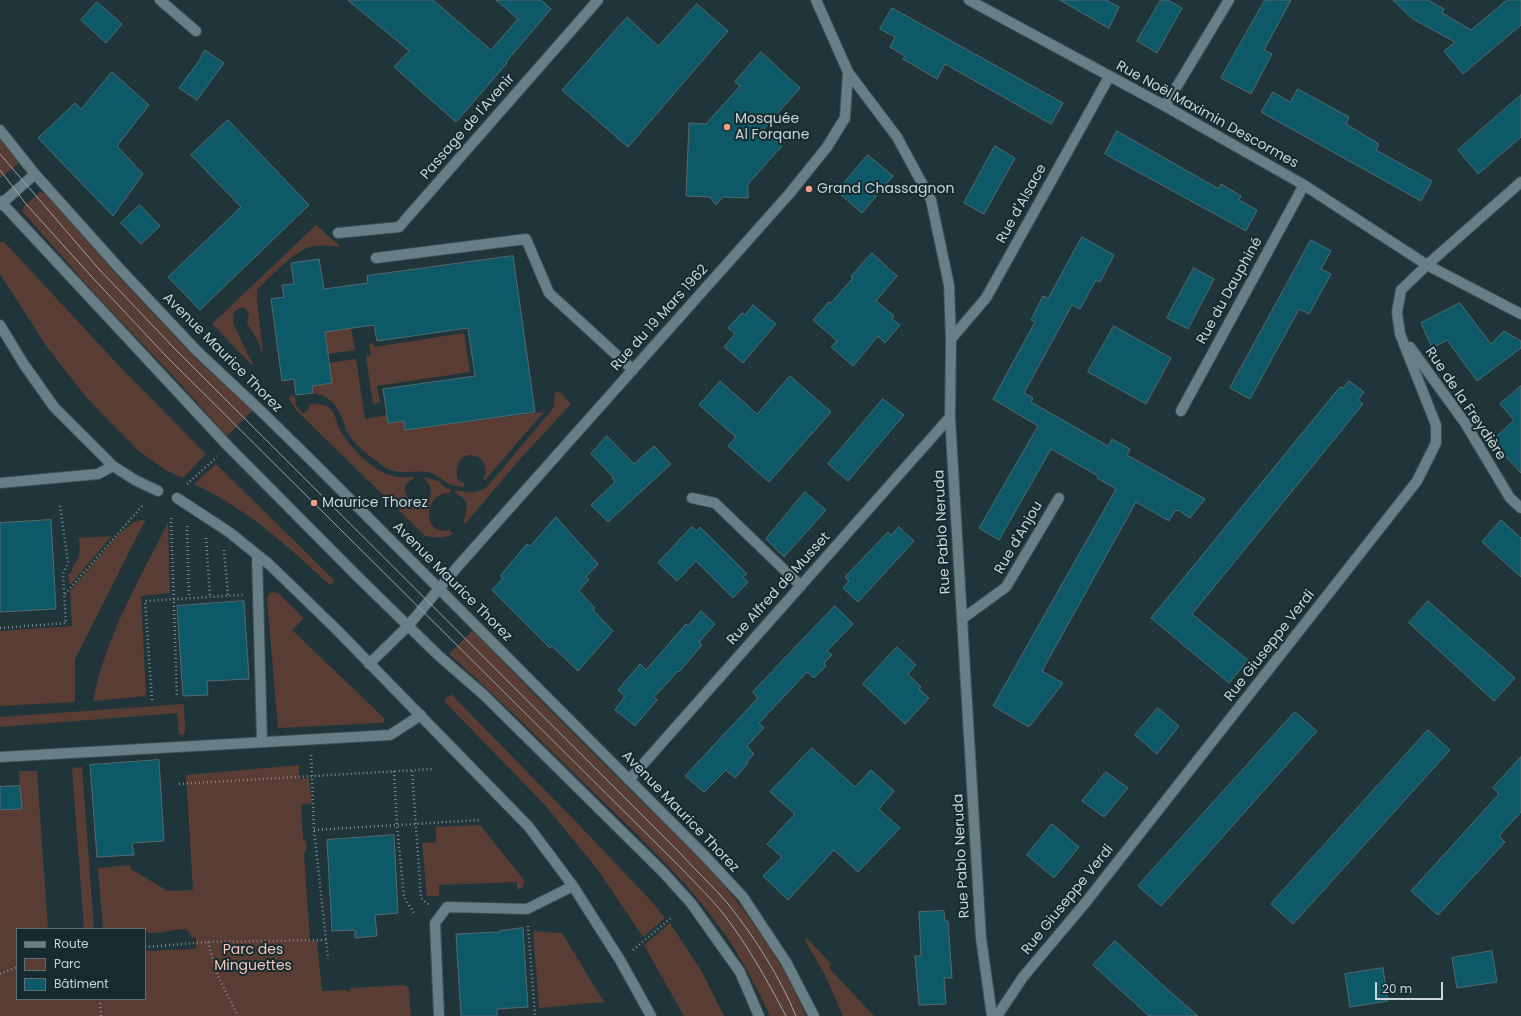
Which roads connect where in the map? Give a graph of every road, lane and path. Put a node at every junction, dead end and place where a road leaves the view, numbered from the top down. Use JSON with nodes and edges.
{"nodes":[{"id":1,"x":160,"y":0,"type":"edge"},
{"id":2,"x":598,"y":0,"type":"edge"},
{"id":3,"x":816,"y":0,"type":"edge"},
{"id":4,"x":969,"y":0,"type":"edge"},
{"id":5,"x":1229,"y":0,"type":"edge"},
{"id":6,"x":196,"y":31,"type":"dead end"},
{"id":7,"x":848,"y":72,"type":"junction"},
{"id":8,"x":1109,"y":77,"type":"junction"},
{"id":9,"x":1165,"y":106,"type":"junction"},
{"id":10,"x":0,"y":130,"type":"edge"},
{"id":11,"x":35,"y":174,"type":"junction"},
{"id":12,"x":1521,"y":182,"type":"edge"},
{"id":13,"x":1304,"y":185,"type":"junction"},
{"id":14,"x":0,"y":203,"type":"edge"},
{"id":15,"x":338,"y":233,"type":"dead end"},
{"id":16,"x":376,"y":258,"type":"dead end"},
{"id":17,"x":1427,"y":265,"type":"junction"},
{"id":18,"x":1521,"y":314,"type":"edge"},
{"id":19,"x":0,"y":325,"type":"edge"},
{"id":20,"x":1400,"y":334,"type":"junction"},
{"id":21,"x":951,"y":339,"type":"junction"},
{"id":22,"x":633,"y":370,"type":"junction"},
{"id":23,"x":1181,"y":411,"type":"dead end"},
{"id":24,"x":950,"y":417,"type":"junction"},
{"id":25,"x":217,"y":456,"type":"dead end"},
{"id":26,"x":113,"y":466,"type":"junction"},
{"id":27,"x":0,"y":483,"type":"edge"},
{"id":28,"x":158,"y":490,"type":"dead end"},
{"id":29,"x":176,"y":498,"type":"joint"},
{"id":30,"x":692,"y":498,"type":"dead end"},
{"id":31,"x":1059,"y":498,"type":"dead end"},
{"id":32,"x":60,"y":505,"type":"dead end"},
{"id":33,"x":143,"y":506,"type":"dead end"},
{"id":34,"x":1521,"y":508,"type":"edge"},
{"id":35,"x":171,"y":518,"type":"dead end"},
{"id":36,"x":187,"y":526,"type":"dead end"},
{"id":37,"x":206,"y":538,"type":"dead end"},
{"id":38,"x":224,"y":550,"type":"dead end"},
{"id":39,"x":257,"y":555,"type":"junction"},
{"id":40,"x":801,"y":586,"type":"junction"},
{"id":41,"x":439,"y":588,"type":"junction"},
{"id":42,"x":64,"y":594,"type":"junction"},
{"id":43,"x":258,"y":594,"type":"junction"},
{"id":44,"x":228,"y":596,"type":"junction"},
{"id":45,"x":210,"y":597,"type":"junction"},
{"id":46,"x":189,"y":598,"type":"junction"},
{"id":47,"x":174,"y":599,"type":"junction"},
{"id":48,"x":962,"y":619,"type":"junction"},
{"id":49,"x":407,"y":627,"type":"junction"},
{"id":50,"x":0,"y":628,"type":"edge"},
{"id":51,"x":369,"y":664,"type":"junction"},
{"id":52,"x":177,"y":698,"type":"dead end"},
{"id":53,"x":152,"y":700,"type":"dead end"},
{"id":54,"x":421,"y":715,"type":"junction"},
{"id":55,"x":310,"y":739,"type":"junction"},
{"id":56,"x":262,"y":742,"type":"junction"},
{"id":57,"x":0,"y":757,"type":"edge"},
{"id":58,"x":432,"y":769,"type":"dead end"},
{"id":59,"x":394,"y":771,"type":"junction"},
{"id":60,"x":412,"y":771,"type":"junction"},
{"id":61,"x":629,"y":780,"type":"junction"},
{"id":62,"x":179,"y":784,"type":"dead end"},
{"id":63,"x":481,"y":820,"type":"dead end"},
{"id":64,"x":416,"y":824,"type":"junction"},
{"id":65,"x":397,"y":826,"type":"junction"},
{"id":66,"x":314,"y":830,"type":"junction"},
{"id":67,"x":573,"y":886,"type":"junction"},
{"id":68,"x":527,"y":909,"type":"junction"},
{"id":69,"x":414,"y":913,"type":"dead end"},
{"id":70,"x":440,"y":915,"type":"junction"},
{"id":71,"x":671,"y":918,"type":"dead end"},
{"id":72,"x":326,"y":940,"type":"junction"},
{"id":73,"x":208,"y":942,"type":"junction"},
{"id":74,"x":146,"y":947,"type":"edge"},
{"id":75,"x":328,"y":959,"type":"dead end"},
{"id":76,"x":620,"y":960,"type":"junction"},
{"id":77,"x":16,"y":967,"type":"edge"},
{"id":78,"x":0,"y":974,"type":"edge"},
{"id":79,"x":100,"y":1000,"type":"edge"},
{"id":80,"x":101,"y":1016,"type":"edge"},
{"id":81,"x":238,"y":1016,"type":"edge"},
{"id":82,"x":439,"y":1016,"type":"edge"},
{"id":83,"x":536,"y":1016,"type":"edge"},
{"id":84,"x":651,"y":1016,"type":"edge"},
{"id":85,"x":760,"y":1016,"type":"edge"},
{"id":86,"x":814,"y":1016,"type":"edge"},
{"id":87,"x":992,"y":1016,"type":"edge"},
{"id":88,"x":996,"y":1016,"type":"edge"}],
"edges":[{"from":1,"to":6,"type":"street"},
{"from":2,"to":15,"type":"street","name":"Passage de l'Avenir"},
{"from":3,"to":7,"type":"street","name":"Rue du 19 Mars 1962"},
{"from":4,"to":8,"type":"street","name":"Rue Noël Maximin Descormes"},
{"from":5,"to":9,"type":"street"},
{"from":7,"to":21,"type":"street","name":"Rue Pablo Neruda"},
{"from":7,"to":22,"type":"street","name":"Rue du 19 Mars 1962"},
{"from":8,"to":9,"type":"street","name":"Rue Noël Maximin Descormes"},
{"from":8,"to":21,"type":"street","name":"Rue d'Alsace"},
{"from":9,"to":13,"type":"street","name":"Rue Noël Maximin Descormes"},
{"from":10,"to":11,"type":"street","name":"Avenue Maurice Thorez"},
{"from":11,"to":14,"type":"street"},
{"from":11,"to":41,"type":"street","name":"Avenue Maurice Thorez"},
{"from":12,"to":17,"type":"street","name":"Rue Giuseppe Verdi"},
{"from":13,"to":17,"type":"street","name":"Rue Noël Maximin Descormes"},
{"from":13,"to":23,"type":"street","name":"Rue du Dauphiné"},
{"from":14,"to":49,"type":"street"},
{"from":16,"to":22,"type":"street"},
{"from":17,"to":18,"type":"street","name":"Rue Noël Maximin Descormes"},
{"from":17,"to":20,"type":"street","name":"Rue Giuseppe Verdi"},
{"from":19,"to":26,"type":"street"},
{"from":20,"to":34,"type":"street","name":"Rue de la Freydière"},
{"from":20,"to":88,"type":"street","name":"Rue Giuseppe Verdi"},
{"from":21,"to":24,"type":"street","name":"Rue Pablo Neruda"},
{"from":22,"to":41,"type":"street","name":"Rue du 19 Mars 1962"},
{"from":24,"to":40,"type":"street","name":"Rue Alfred de Musset"},
{"from":24,"to":48,"type":"street","name":"Rue Pablo Neruda"},
{"from":25,"to":29,"type":"path"},
{"from":26,"to":27,"type":"street"},
{"from":26,"to":28,"type":"street"},
{"from":29,"to":39,"type":"street"},
{"from":30,"to":40,"type":"street"},
{"from":31,"to":48,"type":"street","name":"Rue d'Anjou"},
{"from":32,"to":42,"type":"path"},
{"from":33,"to":42,"type":"path"},
{"from":35,"to":47,"type":"path"},
{"from":36,"to":46,"type":"path"},
{"from":37,"to":45,"type":"path"},
{"from":38,"to":44,"type":"path"},
{"from":39,"to":43,"type":"street"},
{"from":39,"to":51,"type":"street"},
{"from":40,"to":61,"type":"street","name":"Rue Alfred de Musset"},
{"from":41,"to":49,"type":"street","name":"Rue du 19 Mars 1962"},
{"from":41,"to":61,"type":"street","name":"Avenue Maurice Thorez"},
{"from":42,"to":50,"type":"path"},
{"from":43,"to":44,"type":"path"},
{"from":43,"to":56,"type":"street"},
{"from":44,"to":45,"type":"path"},
{"from":45,"to":46,"type":"path"},
{"from":46,"to":47,"type":"path"},
{"from":47,"to":52,"type":"path"},
{"from":47,"to":53,"type":"path"},
{"from":48,"to":87,"type":"street","name":"Rue Pablo Neruda"},
{"from":49,"to":51,"type":"street","name":"Rue du 19 Mars 1962"},
{"from":49,"to":85,"type":"street"},
{"from":51,"to":54,"type":"street"},
{"from":54,"to":55,"type":"street"},
{"from":54,"to":67,"type":"street"},
{"from":55,"to":56,"type":"street"},
{"from":55,"to":66,"type":"path"},
{"from":56,"to":57,"type":"street"},
{"from":58,"to":60,"type":"path"},
{"from":59,"to":60,"type":"path"},
{"from":59,"to":62,"type":"path"},
{"from":59,"to":65,"type":"path"},
{"from":60,"to":64,"type":"path"},
{"from":61,"to":86,"type":"street","name":"Avenue Maurice Thorez"},
{"from":63,"to":64,"type":"path"},
{"from":64,"to":65,"type":"path"},
{"from":64,"to":70,"type":"path"},
{"from":65,"to":66,"type":"path"},
{"from":65,"to":69,"type":"path"},
{"from":66,"to":72,"type":"path"},
{"from":67,"to":68,"type":"street"},
{"from":67,"to":76,"type":"street"},
{"from":68,"to":70,"type":"street"},
{"from":68,"to":83,"type":"path"},
{"from":70,"to":82,"type":"street"},
{"from":71,"to":76,"type":"path"},
{"from":72,"to":73,"type":"path"},
{"from":72,"to":75,"type":"path"},
{"from":73,"to":74,"type":"path"},
{"from":73,"to":81,"type":"path"},
{"from":76,"to":84,"type":"street"},
{"from":77,"to":78,"type":"path"},
{"from":79,"to":80,"type":"path"}]}
